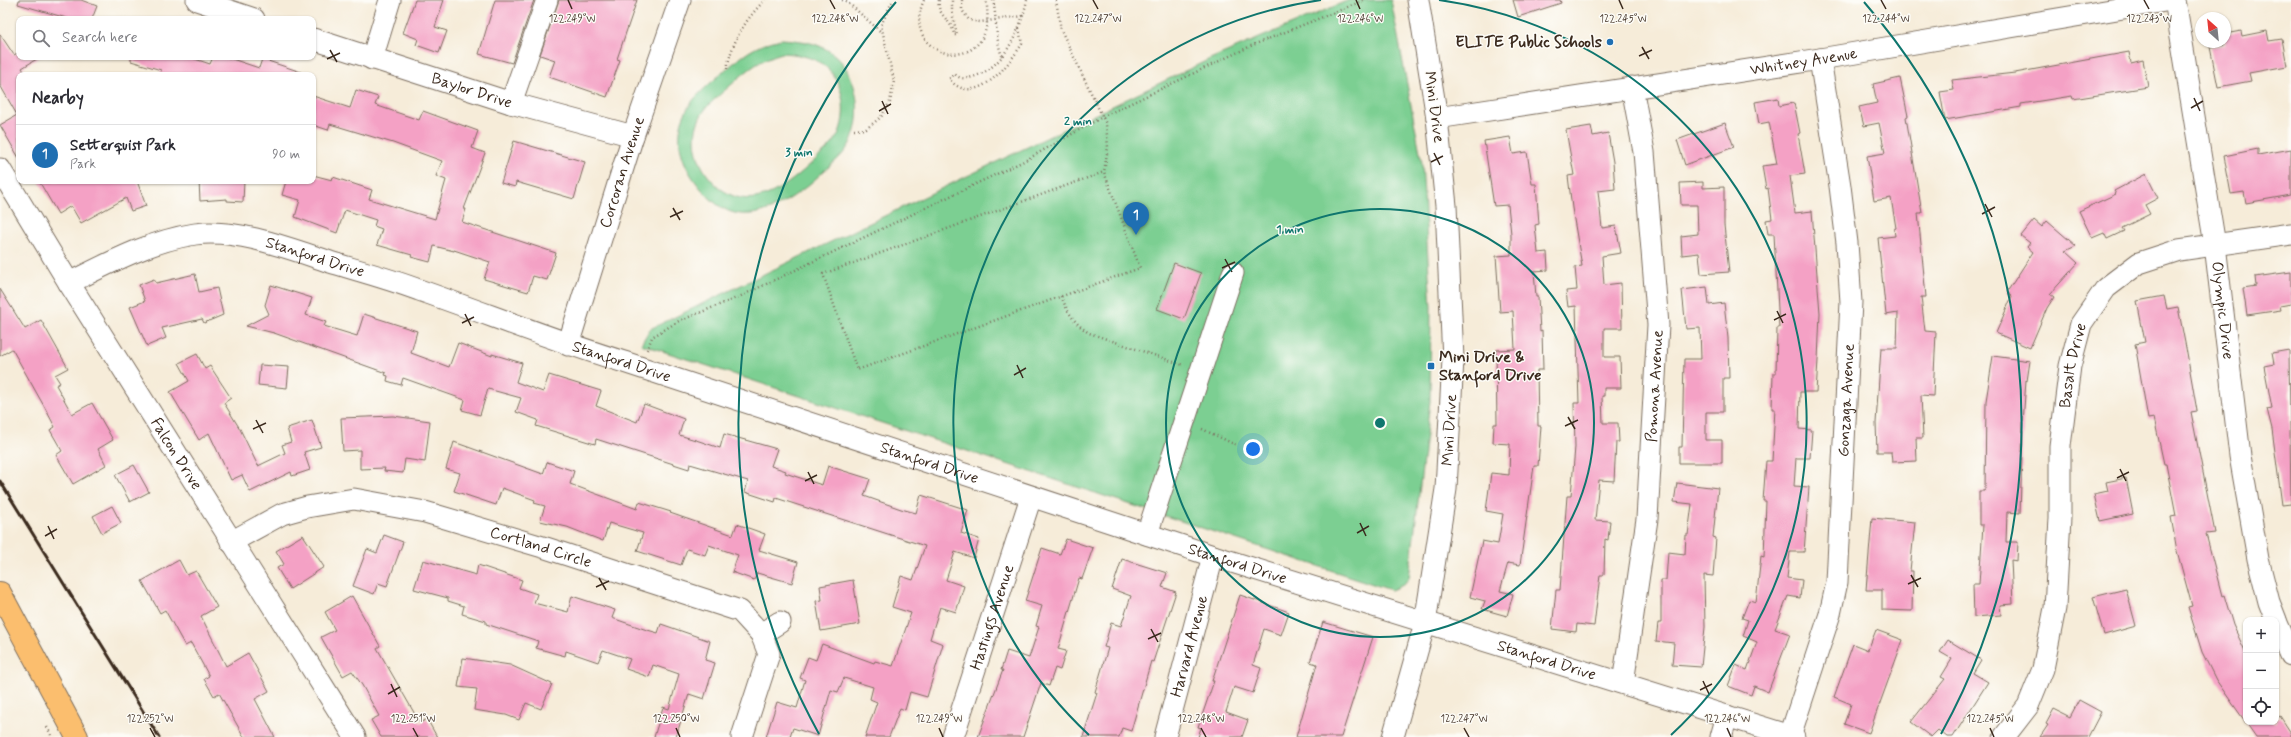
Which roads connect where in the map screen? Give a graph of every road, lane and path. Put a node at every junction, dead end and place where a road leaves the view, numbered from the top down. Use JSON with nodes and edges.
{"nodes":[{"id":1,"x":197,"y":0,"type":"edge"},
{"id":2,"x":390,"y":0,"type":"edge"},
{"id":3,"x":547,"y":0,"type":"edge"},
{"id":4,"x":680,"y":0,"type":"edge"},
{"id":5,"x":764,"y":0,"type":"edge"},
{"id":6,"x":842,"y":0,"type":"edge"},
{"id":7,"x":850,"y":0,"type":"edge"},
{"id":8,"x":893,"y":0,"type":"edge"},
{"id":9,"x":924,"y":0,"type":"edge"},
{"id":10,"x":939,"y":0,"type":"edge"},
{"id":11,"x":952,"y":0,"type":"edge"},
{"id":12,"x":962,"y":0,"type":"edge"},
{"id":13,"x":986,"y":0,"type":"edge"},
{"id":14,"x":993,"y":0,"type":"edge"},
{"id":15,"x":1027,"y":0,"type":"edge"},
{"id":16,"x":1056,"y":0,"type":"edge"},
{"id":17,"x":1365,"y":0,"type":"edge"},
{"id":18,"x":1418,"y":0,"type":"edge"},
{"id":19,"x":2170,"y":0,"type":"edge"},
{"id":20,"x":2175,"y":0,"type":"edge"},
{"id":21,"x":848,"y":3,"type":"junction"},
{"id":22,"x":245,"y":16,"type":"edge"},
{"id":23,"x":1024,"y":16,"type":"junction"},
{"id":24,"x":989,"y":19,"type":"junction"},
{"id":25,"x":997,"y":20,"type":"junction"},
{"id":26,"x":1019,"y":28,"type":"junction"},
{"id":27,"x":881,"y":32,"type":"junction"},
{"id":28,"x":316,"y":40,"type":"edge"},
{"id":29,"x":1002,"y":56,"type":"junction"},
{"id":30,"x":372,"y":59,"type":"junction"},
{"id":31,"x":1820,"y":59,"type":"junction"},
{"id":32,"x":727,"y":69,"type":"dead end"},
{"id":33,"x":1632,"y":87,"type":"junction"},
{"id":34,"x":511,"y":103,"type":"junction"},
{"id":35,"x":1104,"y":116,"type":"junction"},
{"id":36,"x":1437,"y":118,"type":"junction"},
{"id":37,"x":854,"y":130,"type":"dead end"},
{"id":38,"x":633,"y":136,"type":"junction"},
{"id":39,"x":0,"y":170,"type":"edge"},
{"id":40,"x":1104,"y":172,"type":"junction"},
{"id":41,"x":2291,"y":234,"type":"edge"},
{"id":42,"x":2215,"y":245,"type":"junction"},
{"id":43,"x":1233,"y":273,"type":"dead end"},
{"id":44,"x":69,"y":283,"type":"junction"},
{"id":45,"x":1061,"y":296,"type":"junction"},
{"id":46,"x":568,"y":345,"type":"junction"},
{"id":47,"x":647,"y":350,"type":"dead end"},
{"id":48,"x":1200,"y":372,"type":"junction"},
{"id":49,"x":1184,"y":421,"type":"junction"},
{"id":50,"x":1236,"y":445,"type":"dead end"},
{"id":51,"x":1031,"y":497,"type":"junction"},
{"id":52,"x":1147,"y":534,"type":"junction"},
{"id":53,"x":231,"y":542,"type":"junction"},
{"id":54,"x":1213,"y":556,"type":"junction"},
{"id":55,"x":0,"y":593,"type":"edge"},
{"id":56,"x":2275,"y":617,"type":"edge"},
{"id":57,"x":780,"y":622,"type":"dead end"},
{"id":58,"x":1426,"y":623,"type":"junction"},
{"id":59,"x":2279,"y":627,"type":"edge"},
{"id":60,"x":761,"y":634,"type":"junction"},
{"id":61,"x":2291,"y":655,"type":"edge"},
{"id":62,"x":1623,"y":683,"type":"junction"},
{"id":63,"x":1727,"y":716,"type":"junction"},
{"id":64,"x":1792,"y":736,"type":"edge"},
{"id":65,"x":78,"y":737,"type":"edge"},
{"id":66,"x":355,"y":737,"type":"edge"},
{"id":67,"x":742,"y":737,"type":"edge"},
{"id":68,"x":953,"y":737,"type":"edge"},
{"id":69,"x":1165,"y":737,"type":"edge"},
{"id":70,"x":1393,"y":737,"type":"edge"},
{"id":71,"x":1721,"y":737,"type":"edge"},
{"id":72,"x":2004,"y":737,"type":"edge"}],
"edges":[{"from":1,"to":22,"type":"street"},
{"from":2,"to":30,"type":"street"},
{"from":3,"to":34,"type":"street"},
{"from":4,"to":38,"type":"street","name":"Corcoran Avenue"},
{"from":5,"to":32,"type":"path"},
{"from":6,"to":21,"type":"path"},
{"from":7,"to":21,"type":"path"},
{"from":8,"to":27,"type":"path"},
{"from":9,"to":24,"type":"path"},
{"from":10,"to":11,"type":"path"},
{"from":12,"to":24,"type":"path"},
{"from":13,"to":24,"type":"path"},
{"from":14,"to":25,"type":"path"},
{"from":15,"to":23,"type":"path"},
{"from":16,"to":35,"type":"path"},
{"from":17,"to":35,"type":"path"},
{"from":18,"to":36,"type":"street","name":"Mini Drive"},
{"from":19,"to":31,"type":"street","name":"Whitney Avenue"},
{"from":20,"to":42,"type":"street","name":"Olympic Drive"},
{"from":21,"to":27,"type":"path"},
{"from":23,"to":25,"type":"path"},
{"from":23,"to":26,"type":"path"},
{"from":24,"to":25,"type":"path"},
{"from":25,"to":29,"type":"path"},
{"from":26,"to":29,"type":"path"},
{"from":26,"to":29,"type":"path"},
{"from":27,"to":37,"type":"path"},
{"from":28,"to":30,"type":"street","name":"Baylor Drive"},
{"from":30,"to":34,"type":"street","name":"Baylor Drive"},
{"from":31,"to":33,"type":"street","name":"Whitney Avenue"},
{"from":31,"to":64,"type":"street","name":"Gonzaga Avenue"},
{"from":33,"to":36,"type":"street","name":"Whitney Avenue"},
{"from":33,"to":62,"type":"street","name":"Pomona Avenue"},
{"from":34,"to":38,"type":"street","name":"Baylor Drive"},
{"from":35,"to":40,"type":"path"},
{"from":35,"to":47,"type":"path"},
{"from":36,"to":58,"type":"street","name":"Mini Drive"},
{"from":38,"to":46,"type":"street","name":"Corcoran Avenue"},
{"from":39,"to":44,"type":"street","name":"Falcon Drive"},
{"from":40,"to":45,"type":"path"},
{"from":40,"to":45,"type":"path"},
{"from":41,"to":42,"type":"street","name":"Basalt Drive"},
{"from":42,"to":56,"type":"street","name":"Olympic Drive"},
{"from":42,"to":72,"type":"street","name":"Basalt Drive"},
{"from":43,"to":48,"type":"street"},
{"from":44,"to":46,"type":"street","name":"Stanford Drive"},
{"from":44,"to":53,"type":"street","name":"Falcon Drive"},
{"from":45,"to":48,"type":"path"},
{"from":46,"to":51,"type":"street","name":"Stanford Drive"},
{"from":48,"to":49,"type":"street"},
{"from":49,"to":50,"type":"path"},
{"from":49,"to":52,"type":"street"},
{"from":51,"to":52,"type":"street","name":"Stanford Drive"},
{"from":51,"to":68,"type":"street","name":"Hastings Avenue"},
{"from":52,"to":54,"type":"street","name":"Stanford Drive"},
{"from":53,"to":60,"type":"street","name":"Cortland Circle"},
{"from":53,"to":66,"type":"street","name":"Falcon Drive"},
{"from":54,"to":58,"type":"street","name":"Stanford Drive"},
{"from":54,"to":69,"type":"street","name":"Harvard Avenue"},
{"from":55,"to":65,"type":"main road"},
{"from":57,"to":60,"type":"street"},
{"from":58,"to":62,"type":"street","name":"Stanford Drive"},
{"from":58,"to":70,"type":"street","name":"Mini Drive"},
{"from":59,"to":61,"type":"street","name":"Olympic Drive"},
{"from":60,"to":67,"type":"street","name":"Cortland Circle"},
{"from":62,"to":63,"type":"street","name":"Stanford Drive"},
{"from":63,"to":64,"type":"street","name":"Stanford Drive"},
{"from":63,"to":71,"type":"street"}]}
